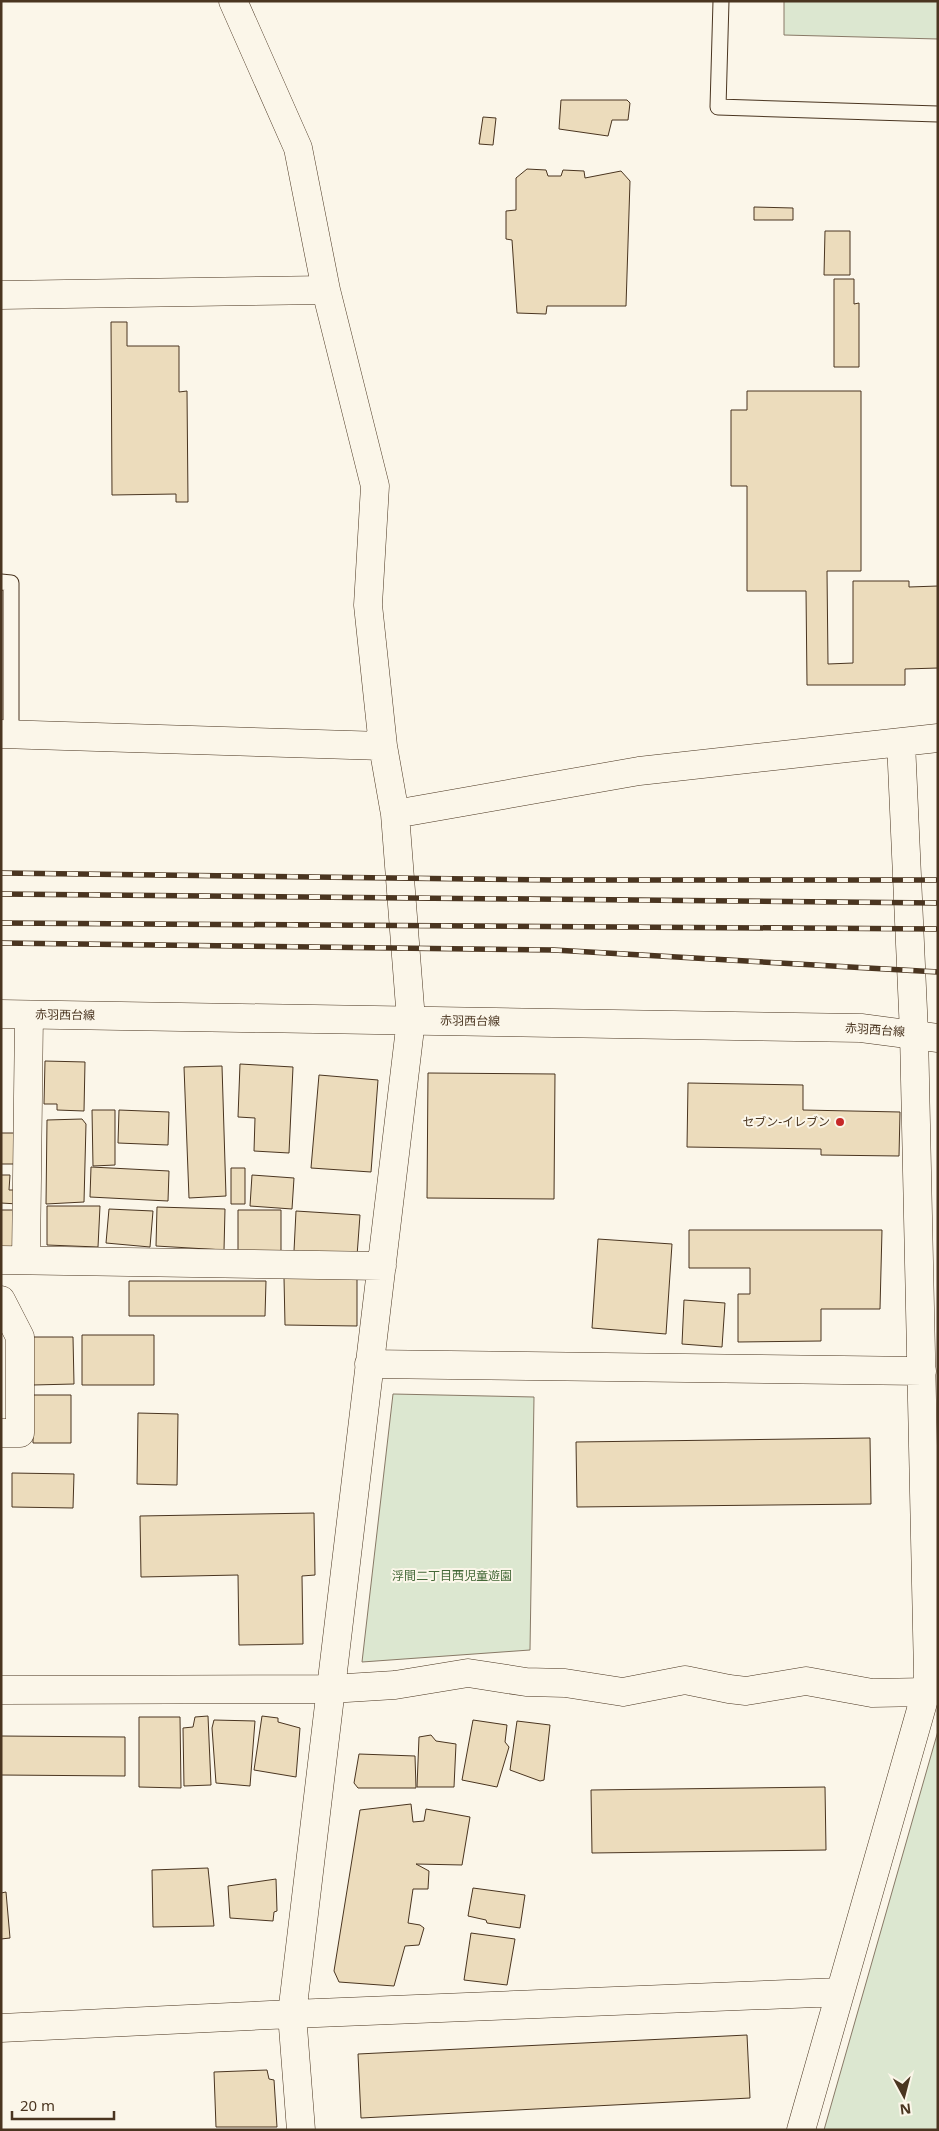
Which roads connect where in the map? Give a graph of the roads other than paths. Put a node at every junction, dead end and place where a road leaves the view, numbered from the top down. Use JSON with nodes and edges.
{"nodes":[{"id":1,"x":233,"y":1,"type":"edge"},
{"id":2,"x":721,"y":1,"type":"edge"},
{"id":3,"x":938,"y":114,"type":"edge"},
{"id":4,"x":326,"y":290,"type":"junction"},
{"id":5,"x":1,"y":295,"type":"edge"},
{"id":6,"x":1,"y":582,"type":"edge"},
{"id":7,"x":6,"y":734,"type":"edge"},
{"id":8,"x":938,"y":738,"type":"edge"},
{"id":9,"x":901,"y":742,"type":"junction"},
{"id":10,"x":383,"y":746,"type":"junction"},
{"id":11,"x":395,"y":814,"type":"junction"},
{"id":12,"x":1,"y":1014,"type":"edge"},
{"id":13,"x":29,"y":1015,"type":"junction"},
{"id":14,"x":411,"y":1020,"type":"junction"},
{"id":15,"x":926,"y":1036,"type":"edge"},
{"id":16,"x":13,"y":1260,"type":"edge"},
{"id":17,"x":382,"y":1266,"type":"junction"},
{"id":18,"x":1,"y":1300,"type":"edge"},
{"id":19,"x":369,"y":1364,"type":"junction"},
{"id":20,"x":922,"y":1371,"type":"junction"},
{"id":21,"x":1,"y":1433,"type":"edge"},
{"id":22,"x":330,"y":1689,"type":"junction"},
{"id":23,"x":1,"y":1690,"type":"edge"},
{"id":24,"x":926,"y":1692,"type":"junction"},
{"id":25,"x":840,"y":1992,"type":"junction"},
{"id":26,"x":292,"y":2014,"type":"junction"},
{"id":27,"x":1,"y":2028,"type":"edge"},
{"id":28,"x":301,"y":2130,"type":"edge"},
{"id":29,"x":801,"y":2130,"type":"edge"}],
"edges":[{"from":1,"to":4,"type":"street"},
{"from":2,"to":3,"type":"lane"},
{"from":4,"to":5,"type":"street"},
{"from":4,"to":10,"type":"street"},
{"from":6,"to":7,"type":"lane"},
{"from":7,"to":10,"type":"street"},
{"from":8,"to":9,"type":"street"},
{"from":9,"to":11,"type":"street"},
{"from":9,"to":15,"type":"street"},
{"from":10,"to":11,"type":"street"},
{"from":11,"to":14,"type":"street"},
{"from":12,"to":13,"type":"street","name":"赤羽西台線"},
{"from":13,"to":14,"type":"street","name":"赤羽西台線"},
{"from":13,"to":16,"type":"street"},
{"from":14,"to":15,"type":"street","name":"赤羽西台線"},
{"from":14,"to":17,"type":"street"},
{"from":15,"to":20,"type":"street"},
{"from":16,"to":17,"type":"street"},
{"from":17,"to":19,"type":"street"},
{"from":18,"to":21,"type":"street"},
{"from":19,"to":20,"type":"street"},
{"from":19,"to":22,"type":"street"},
{"from":20,"to":24,"type":"street"},
{"from":22,"to":23,"type":"street"},
{"from":22,"to":24,"type":"street"},
{"from":22,"to":26,"type":"street"},
{"from":24,"to":25,"type":"street"},
{"from":25,"to":26,"type":"street"},
{"from":25,"to":29,"type":"street"},
{"from":26,"to":27,"type":"street"},
{"from":26,"to":28,"type":"street"}]}
